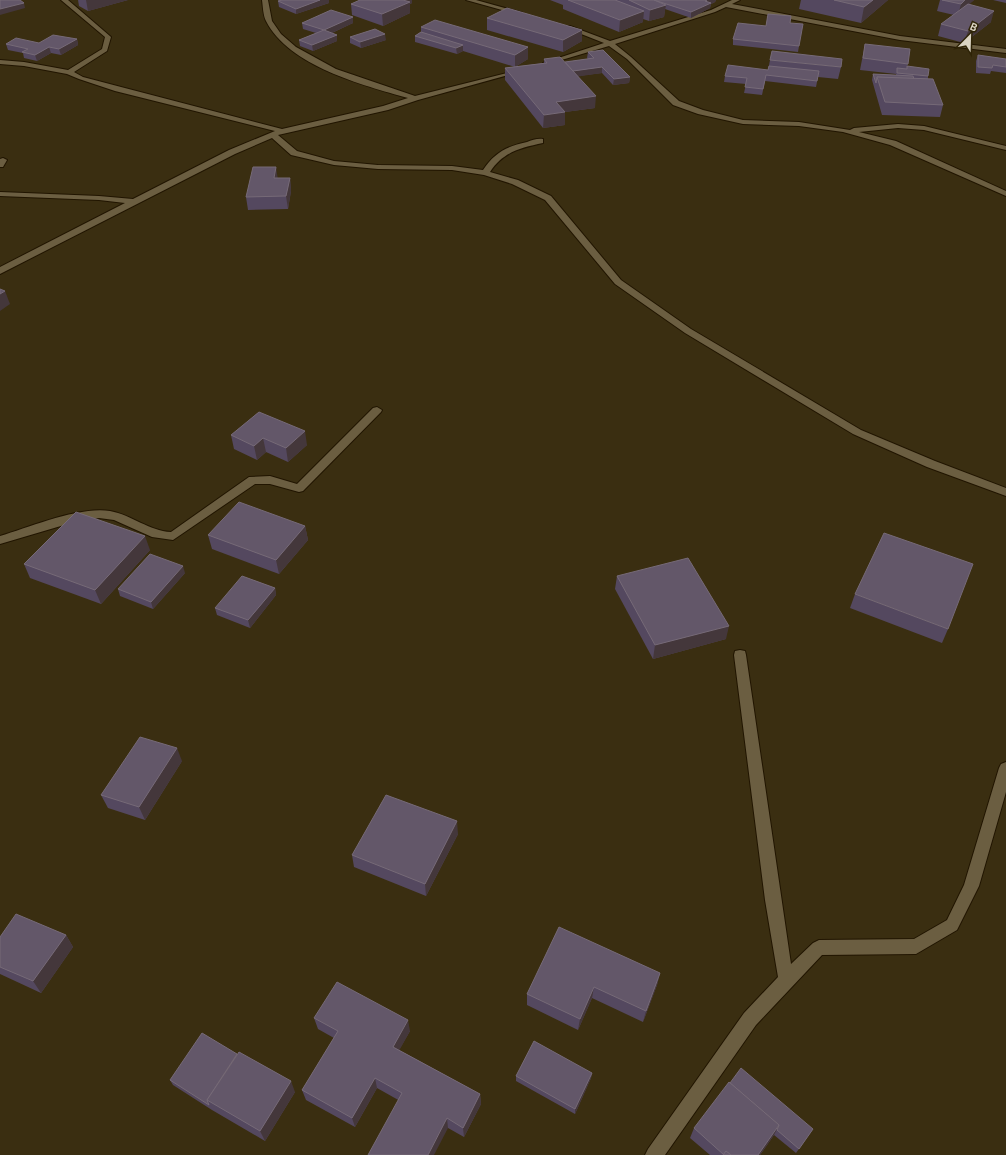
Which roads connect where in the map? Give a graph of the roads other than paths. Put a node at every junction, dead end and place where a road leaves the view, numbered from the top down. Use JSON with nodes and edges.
{"nodes":[{"id":1,"x":64,"y":0,"type":"edge"},
{"id":2,"x":265,"y":0,"type":"edge"},
{"id":3,"x":469,"y":0,"type":"edge"},
{"id":4,"x":737,"y":0,"type":"edge"},
{"id":5,"x":725,"y":6,"type":"junction"},
{"id":6,"x":526,"y":15,"type":"edge"},
{"id":7,"x":560,"y":25,"type":"edge"},
{"id":8,"x":610,"y":43,"type":"junction"},
{"id":9,"x":1006,"y":51,"type":"edge"},
{"id":10,"x":0,"y":62,"type":"edge"},
{"id":11,"x":536,"y":66,"type":"edge"},
{"id":12,"x":528,"y":68,"type":"edge"},
{"id":13,"x":69,"y":72,"type":"junction"},
{"id":14,"x":415,"y":98,"type":"junction"},
{"id":15,"x":843,"y":130,"type":"junction"},
{"id":16,"x":282,"y":131,"type":"junction"},
{"id":17,"x":273,"y":135,"type":"junction"},
{"id":18,"x":540,"y":140,"type":"dead end"},
{"id":19,"x":1006,"y":148,"type":"edge"},
{"id":20,"x":485,"y":173,"type":"junction"},
{"id":21,"x":0,"y":194,"type":"edge"},
{"id":22,"x":1006,"y":194,"type":"edge"},
{"id":23,"x":134,"y":202,"type":"junction"},
{"id":24,"x":0,"y":271,"type":"edge"},
{"id":25,"x":377,"y":410,"type":"dead end"},
{"id":26,"x":1006,"y":492,"type":"edge"},
{"id":27,"x":0,"y":540,"type":"edge"},
{"id":28,"x":740,"y":655,"type":"dead end"},
{"id":29,"x":1005,"y":772,"type":"edge"},
{"id":30,"x":786,"y":980,"type":"junction"},
{"id":31,"x":654,"y":1155,"type":"edge"}],
"edges":[{"from":1,"to":13,"type":"street"},
{"from":2,"to":14,"type":"street"},
{"from":3,"to":6,"type":"street"},
{"from":4,"to":5,"type":"street"},
{"from":5,"to":8,"type":"street"},
{"from":5,"to":9,"type":"street"},
{"from":7,"to":8,"type":"street"},
{"from":8,"to":11,"type":"street"},
{"from":8,"to":15,"type":"street"},
{"from":10,"to":13,"type":"street"},
{"from":12,"to":14,"type":"street"},
{"from":13,"to":16,"type":"street"},
{"from":14,"to":16,"type":"street"},
{"from":15,"to":19,"type":"street"},
{"from":15,"to":22,"type":"street"},
{"from":16,"to":17,"type":"street"},
{"from":17,"to":20,"type":"street"},
{"from":17,"to":23,"type":"street"},
{"from":18,"to":20,"type":"street"},
{"from":20,"to":26,"type":"street"},
{"from":21,"to":23,"type":"street"},
{"from":23,"to":24,"type":"street"},
{"from":25,"to":27,"type":"street"},
{"from":28,"to":30,"type":"street"},
{"from":29,"to":30,"type":"street"},
{"from":30,"to":31,"type":"street"}]}
